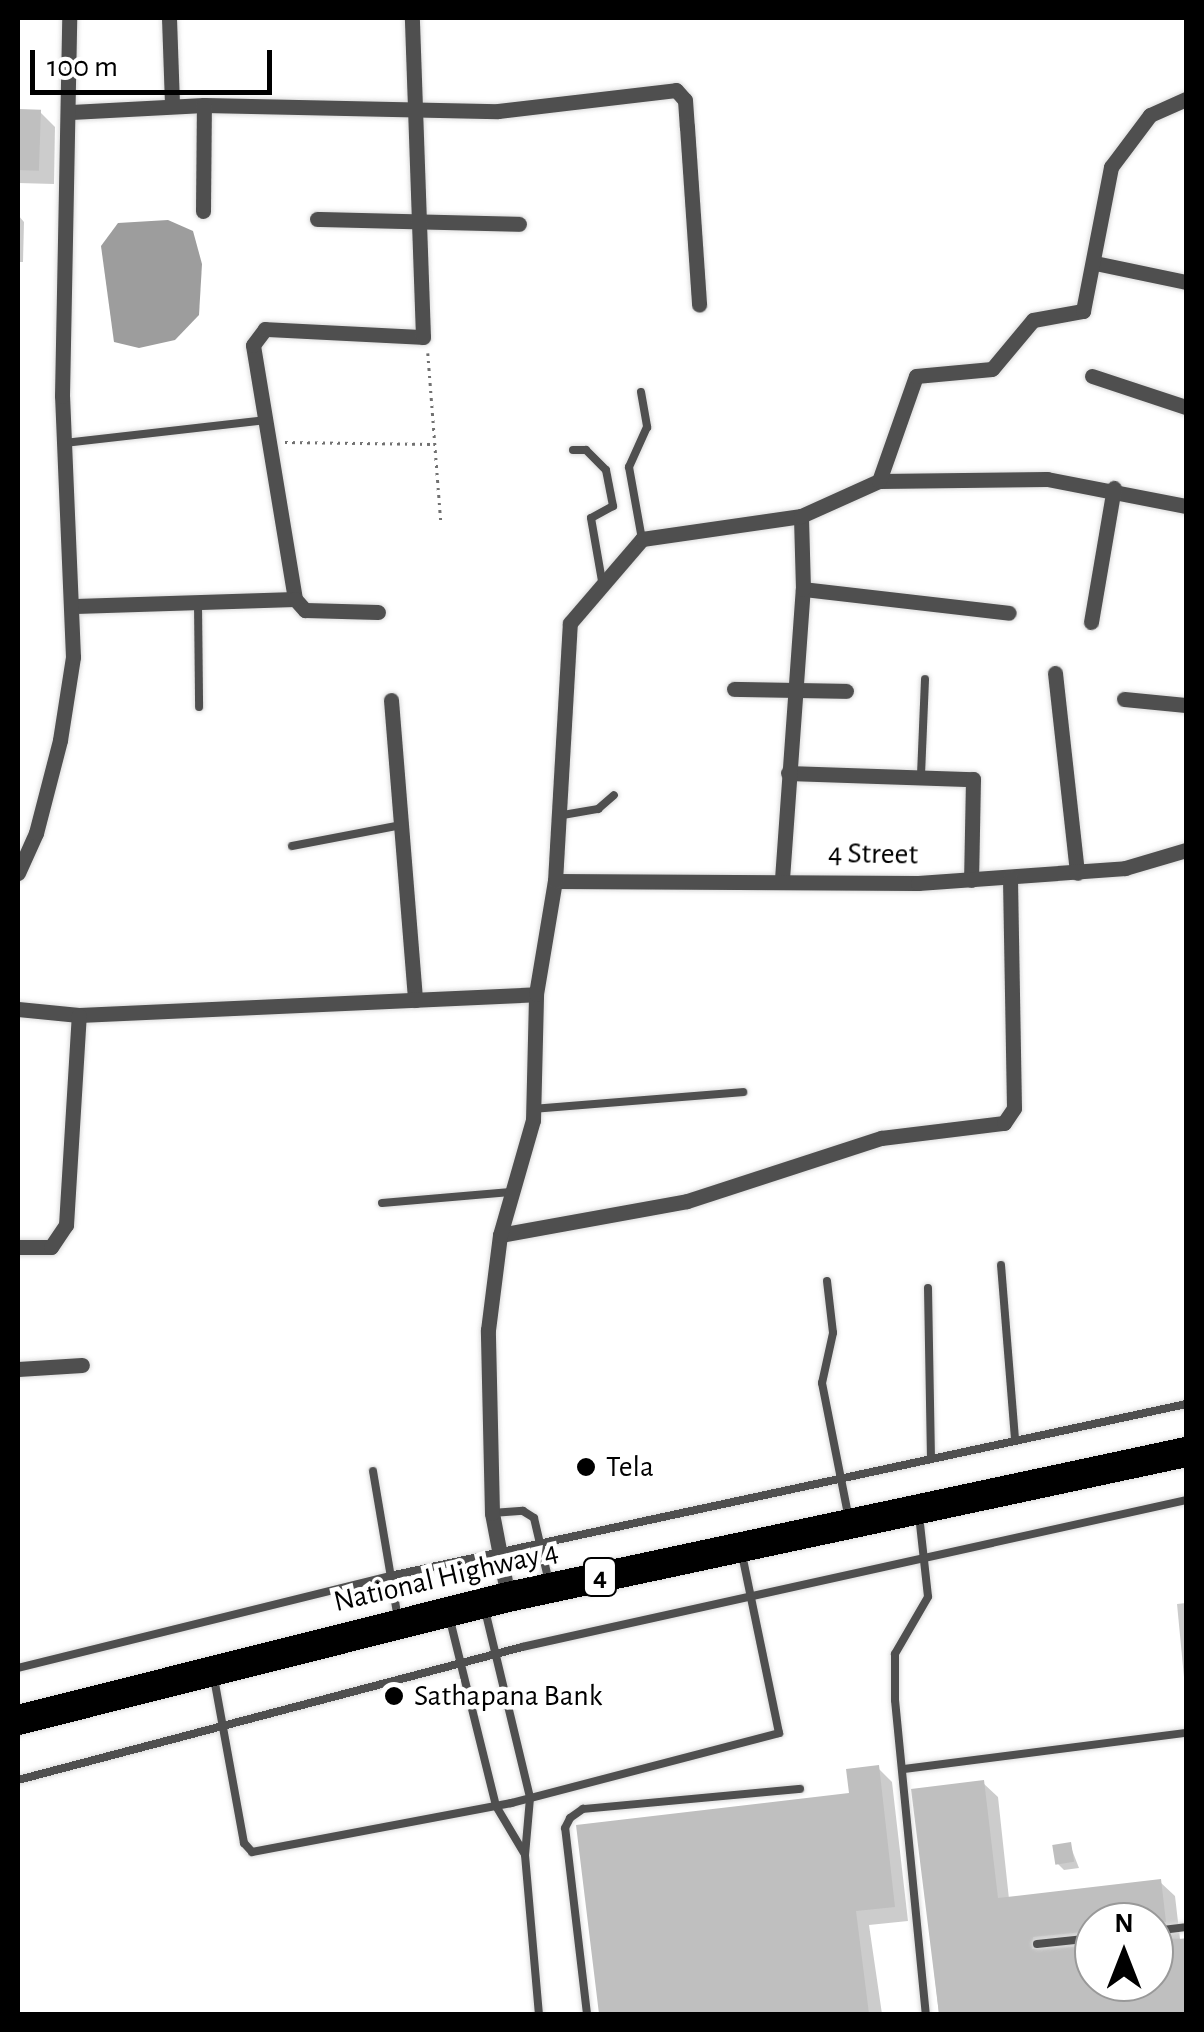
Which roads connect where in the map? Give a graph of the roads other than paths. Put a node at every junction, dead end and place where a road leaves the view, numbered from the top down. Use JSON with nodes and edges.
{"nodes":[{"id":1,"x":69,"y":18,"type":"edge"},
{"id":2,"x":169,"y":18,"type":"edge"},
{"id":3,"x":412,"y":18,"type":"edge"},
{"id":4,"x":1186,"y":99,"type":"edge"},
{"id":5,"x":204,"y":105,"type":"junction"},
{"id":6,"x":172,"y":106,"type":"junction"},
{"id":7,"x":71,"y":112,"type":"junction"},
{"id":8,"x":415,"y":114,"type":"junction"},
{"id":9,"x":203,"y":211,"type":"dead end"},
{"id":10,"x":316,"y":220,"type":"dead end"},
{"id":11,"x":420,"y":224,"type":"junction"},
{"id":12,"x":518,"y":224,"type":"dead end"},
{"id":13,"x":1094,"y":263,"type":"junction"},
{"id":14,"x":1186,"y":282,"type":"edge"},
{"id":15,"x":699,"y":305,"type":"dead end"},
{"id":16,"x":1092,"y":376,"type":"dead end"},
{"id":17,"x":641,"y":392,"type":"dead end"},
{"id":18,"x":1186,"y":406,"type":"edge"},
{"id":19,"x":265,"y":420,"type":"junction"},
{"id":20,"x":64,"y":443,"type":"junction"},
{"id":21,"x":573,"y":450,"type":"dead end"},
{"id":22,"x":879,"y":481,"type":"junction"},
{"id":23,"x":1114,"y":488,"type":"junction"},
{"id":24,"x":1186,"y":506,"type":"edge"},
{"id":25,"x":801,"y":516,"type":"junction"},
{"id":26,"x":642,"y":539,"type":"junction"},
{"id":27,"x":603,"y":585,"type":"junction"},
{"id":28,"x":802,"y":590,"type":"junction"},
{"id":29,"x":295,"y":599,"type":"junction"},
{"id":30,"x":198,"y":602,"type":"junction"},
{"id":31,"x":75,"y":606,"type":"junction"},
{"id":32,"x":378,"y":612,"type":"dead end"},
{"id":33,"x":1009,"y":613,"type":"dead end"},
{"id":34,"x":1091,"y":622,"type":"dead end"},
{"id":35,"x":1055,"y":673,"type":"dead end"},
{"id":36,"x":925,"y":679,"type":"dead end"},
{"id":37,"x":734,"y":689,"type":"dead end"},
{"id":38,"x":791,"y":691,"type":"junction"},
{"id":39,"x":846,"y":691,"type":"dead end"},
{"id":40,"x":1124,"y":699,"type":"dead end"},
{"id":41,"x":391,"y":700,"type":"dead end"},
{"id":42,"x":1186,"y":706,"type":"edge"},
{"id":43,"x":199,"y":707,"type":"dead end"},
{"id":44,"x":788,"y":772,"type":"junction"},
{"id":45,"x":922,"y":775,"type":"junction"},
{"id":46,"x":614,"y":795,"type":"dead end"},
{"id":47,"x":557,"y":816,"type":"junction"},
{"id":48,"x":396,"y":826,"type":"junction"},
{"id":49,"x":292,"y":846,"type":"dead end"},
{"id":50,"x":1186,"y":850,"type":"edge"},
{"id":51,"x":1078,"y":872,"type":"junction"},
{"id":52,"x":18,"y":873,"type":"edge"},
{"id":53,"x":1010,"y":878,"type":"junction"},
{"id":54,"x":782,"y":879,"type":"junction"},
{"id":55,"x":971,"y":880,"type":"junction"},
{"id":56,"x":556,"y":881,"type":"junction"},
{"id":57,"x":536,"y":994,"type":"junction"},
{"id":58,"x":415,"y":1000,"type":"junction"},
{"id":59,"x":18,"y":1009,"type":"edge"},
{"id":60,"x":79,"y":1015,"type":"junction"},
{"id":61,"x":743,"y":1092,"type":"dead end"},
{"id":62,"x":533,"y":1109,"type":"junction"},
{"id":63,"x":516,"y":1192,"type":"junction"},
{"id":64,"x":382,"y":1203,"type":"dead end"},
{"id":65,"x":500,"y":1235,"type":"junction"},
{"id":66,"x":18,"y":1247,"type":"edge"},
{"id":67,"x":1001,"y":1264,"type":"dead end"},
{"id":68,"x":827,"y":1281,"type":"dead end"},
{"id":69,"x":928,"y":1288,"type":"dead end"},
{"id":70,"x":82,"y":1365,"type":"dead end"},
{"id":71,"x":18,"y":1369,"type":"edge"},
{"id":72,"x":1186,"y":1404,"type":"edge"},
{"id":73,"x":1016,"y":1439,"type":"junction"},
{"id":74,"x":1186,"y":1452,"type":"edge"},
{"id":75,"x":932,"y":1459,"type":"junction"},
{"id":76,"x":373,"y":1471,"type":"dead end"},
{"id":77,"x":840,"y":1477,"type":"junction"},
{"id":78,"x":1186,"y":1500,"type":"edge"},
{"id":79,"x":918,"y":1509,"type":"junction"},
{"id":80,"x":492,"y":1513,"type":"junction"},
{"id":81,"x":850,"y":1524,"type":"junction"},
{"id":82,"x":541,"y":1543,"type":"junction"},
{"id":83,"x":741,"y":1547,"type":"junction"},
{"id":84,"x":496,"y":1553,"type":"junction"},
{"id":85,"x":927,"y":1557,"type":"junction"},
{"id":86,"x":390,"y":1576,"type":"junction"},
{"id":87,"x":550,"y":1588,"type":"junction"},
{"id":88,"x":752,"y":1596,"type":"junction"},
{"id":89,"x":496,"y":1600,"type":"junction"},
{"id":90,"x":448,"y":1611,"type":"junction"},
{"id":91,"x":398,"y":1623,"type":"junction"},
{"id":92,"x":496,"y":1654,"type":"junction"},
{"id":93,"x":461,"y":1663,"type":"junction"},
{"id":94,"x":18,"y":1668,"type":"edge"},
{"id":95,"x":211,"y":1669,"type":"junction"},
{"id":96,"x":18,"y":1720,"type":"edge"},
{"id":97,"x":226,"y":1723,"type":"junction"},
{"id":98,"x":1186,"y":1733,"type":"edge"},
{"id":99,"x":904,"y":1769,"type":"junction"},
{"id":100,"x":18,"y":1780,"type":"edge"},
{"id":101,"x":800,"y":1789,"type":"dead end"},
{"id":102,"x":530,"y":1798,"type":"junction"},
{"id":103,"x":496,"y":1806,"type":"junction"},
{"id":104,"x":525,"y":1855,"type":"junction"},
{"id":105,"x":1074,"y":1940,"type":"edge"},
{"id":106,"x":1036,"y":1944,"type":"dead end"},
{"id":107,"x":539,"y":2014,"type":"edge"},
{"id":108,"x":587,"y":2014,"type":"edge"},
{"id":109,"x":926,"y":2014,"type":"edge"}],
"edges":[{"from":1,"to":7,"type":"street"},
{"from":2,"to":6,"type":"street"},
{"from":3,"to":8,"type":"street"},
{"from":4,"to":13,"type":"street"},
{"from":5,"to":6,"type":"street"},
{"from":5,"to":8,"type":"street"},
{"from":5,"to":9,"type":"street"},
{"from":6,"to":7,"type":"street"},
{"from":7,"to":20,"type":"street"},
{"from":8,"to":11,"type":"street"},
{"from":8,"to":15,"type":"street"},
{"from":10,"to":11,"type":"street"},
{"from":11,"to":12,"type":"street"},
{"from":11,"to":19,"type":"street"},
{"from":13,"to":14,"type":"street"},
{"from":13,"to":22,"type":"street"},
{"from":16,"to":18,"type":"street"},
{"from":17,"to":26,"type":"lane"},
{"from":19,"to":20,"type":"lane"},
{"from":19,"to":29,"type":"street"},
{"from":20,"to":31,"type":"street"},
{"from":21,"to":27,"type":"lane"},
{"from":22,"to":23,"type":"street"},
{"from":22,"to":25,"type":"street"},
{"from":23,"to":24,"type":"street"},
{"from":23,"to":34,"type":"street"},
{"from":25,"to":26,"type":"street"},
{"from":25,"to":28,"type":"street"},
{"from":26,"to":27,"type":"street"},
{"from":27,"to":47,"type":"street"},
{"from":28,"to":33,"type":"street"},
{"from":28,"to":38,"type":"street"},
{"from":29,"to":30,"type":"street"},
{"from":29,"to":32,"type":"street"},
{"from":30,"to":31,"type":"street"},
{"from":30,"to":43,"type":"lane"},
{"from":31,"to":52,"type":"street"},
{"from":35,"to":51,"type":"street"},
{"from":36,"to":45,"type":"lane"},
{"from":37,"to":38,"type":"street"},
{"from":38,"to":39,"type":"street"},
{"from":38,"to":44,"type":"street"},
{"from":40,"to":42,"type":"street"},
{"from":41,"to":48,"type":"street"},
{"from":44,"to":45,"type":"street"},
{"from":44,"to":54,"type":"street"},
{"from":45,"to":55,"type":"street"},
{"from":46,"to":47,"type":"lane"},
{"from":47,"to":56,"type":"street"},
{"from":48,"to":49,"type":"lane"},
{"from":48,"to":58,"type":"street"},
{"from":50,"to":51,"type":"street","name":"4 Street"},
{"from":51,"to":53,"type":"street","name":"4 Street"},
{"from":53,"to":55,"type":"street","name":"4 Street"},
{"from":53,"to":65,"type":"street"},
{"from":54,"to":55,"type":"street","name":"4 Street"},
{"from":54,"to":56,"type":"street","name":"4 Street"},
{"from":56,"to":57,"type":"street"},
{"from":57,"to":58,"type":"street"},
{"from":57,"to":62,"type":"street"},
{"from":58,"to":60,"type":"street"},
{"from":59,"to":60,"type":"street"},
{"from":60,"to":66,"type":"street"},
{"from":61,"to":62,"type":"lane"},
{"from":62,"to":63,"type":"street"},
{"from":63,"to":64,"type":"lane"},
{"from":63,"to":65,"type":"street"},
{"from":65,"to":80,"type":"street"},
{"from":67,"to":73,"type":"lane"},
{"from":68,"to":77,"type":"lane"},
{"from":69,"to":75,"type":"lane"},
{"from":70,"to":71,"type":"street"},
{"from":72,"to":73,"type":"lane"},
{"from":73,"to":75,"type":"lane"},
{"from":74,"to":79,"type":"highway","name":"National Highway 4","number":"4"},
{"from":75,"to":77,"type":"lane"},
{"from":76,"to":86,"type":"lane"},
{"from":77,"to":81,"type":"lane"},
{"from":77,"to":82,"type":"lane"},
{"from":78,"to":85,"type":"lane"},
{"from":79,"to":81,"type":"highway","name":"National Highway 4","number":"4"},
{"from":79,"to":85,"type":"lane"},
{"from":80,"to":82,"type":"lane"},
{"from":80,"to":84,"type":"street"},
{"from":81,"to":83,"type":"highway","name":"National Highway 4","number":"4"},
{"from":82,"to":84,"type":"lane"},
{"from":82,"to":87,"type":"lane"},
{"from":83,"to":87,"type":"highway","name":"National Highway 4","number":"4"},
{"from":83,"to":88,"type":"lane"},
{"from":84,"to":86,"type":"lane"},
{"from":84,"to":89,"type":"street"},
{"from":85,"to":88,"type":"lane"},
{"from":85,"to":99,"type":"lane"},
{"from":86,"to":91,"type":"lane"},
{"from":86,"to":94,"type":"lane"},
{"from":87,"to":89,"type":"highway","name":"National Highway 4","number":"4"},
{"from":88,"to":92,"type":"lane"},
{"from":88,"to":102,"type":"lane"},
{"from":89,"to":90,"type":"highway","name":"National Highway 4","number":"4"},
{"from":89,"to":92,"type":"lane"},
{"from":90,"to":91,"type":"highway","name":"National Highway 4","number":"4"},
{"from":90,"to":93,"type":"lane"},
{"from":91,"to":95,"type":"highway","name":"National Highway 4","number":"4"},
{"from":92,"to":93,"type":"lane"},
{"from":92,"to":102,"type":"lane"},
{"from":93,"to":97,"type":"lane"},
{"from":93,"to":103,"type":"lane"},
{"from":95,"to":96,"type":"highway","name":"National Highway 4","number":"4"},
{"from":95,"to":97,"type":"lane"},
{"from":97,"to":100,"type":"lane"},
{"from":97,"to":103,"type":"lane"},
{"from":98,"to":99,"type":"lane"},
{"from":99,"to":109,"type":"lane"},
{"from":101,"to":108,"type":"lane"},
{"from":102,"to":103,"type":"lane"},
{"from":102,"to":104,"type":"lane"},
{"from":103,"to":104,"type":"lane"},
{"from":104,"to":107,"type":"lane"},
{"from":105,"to":106,"type":"lane"}]}
